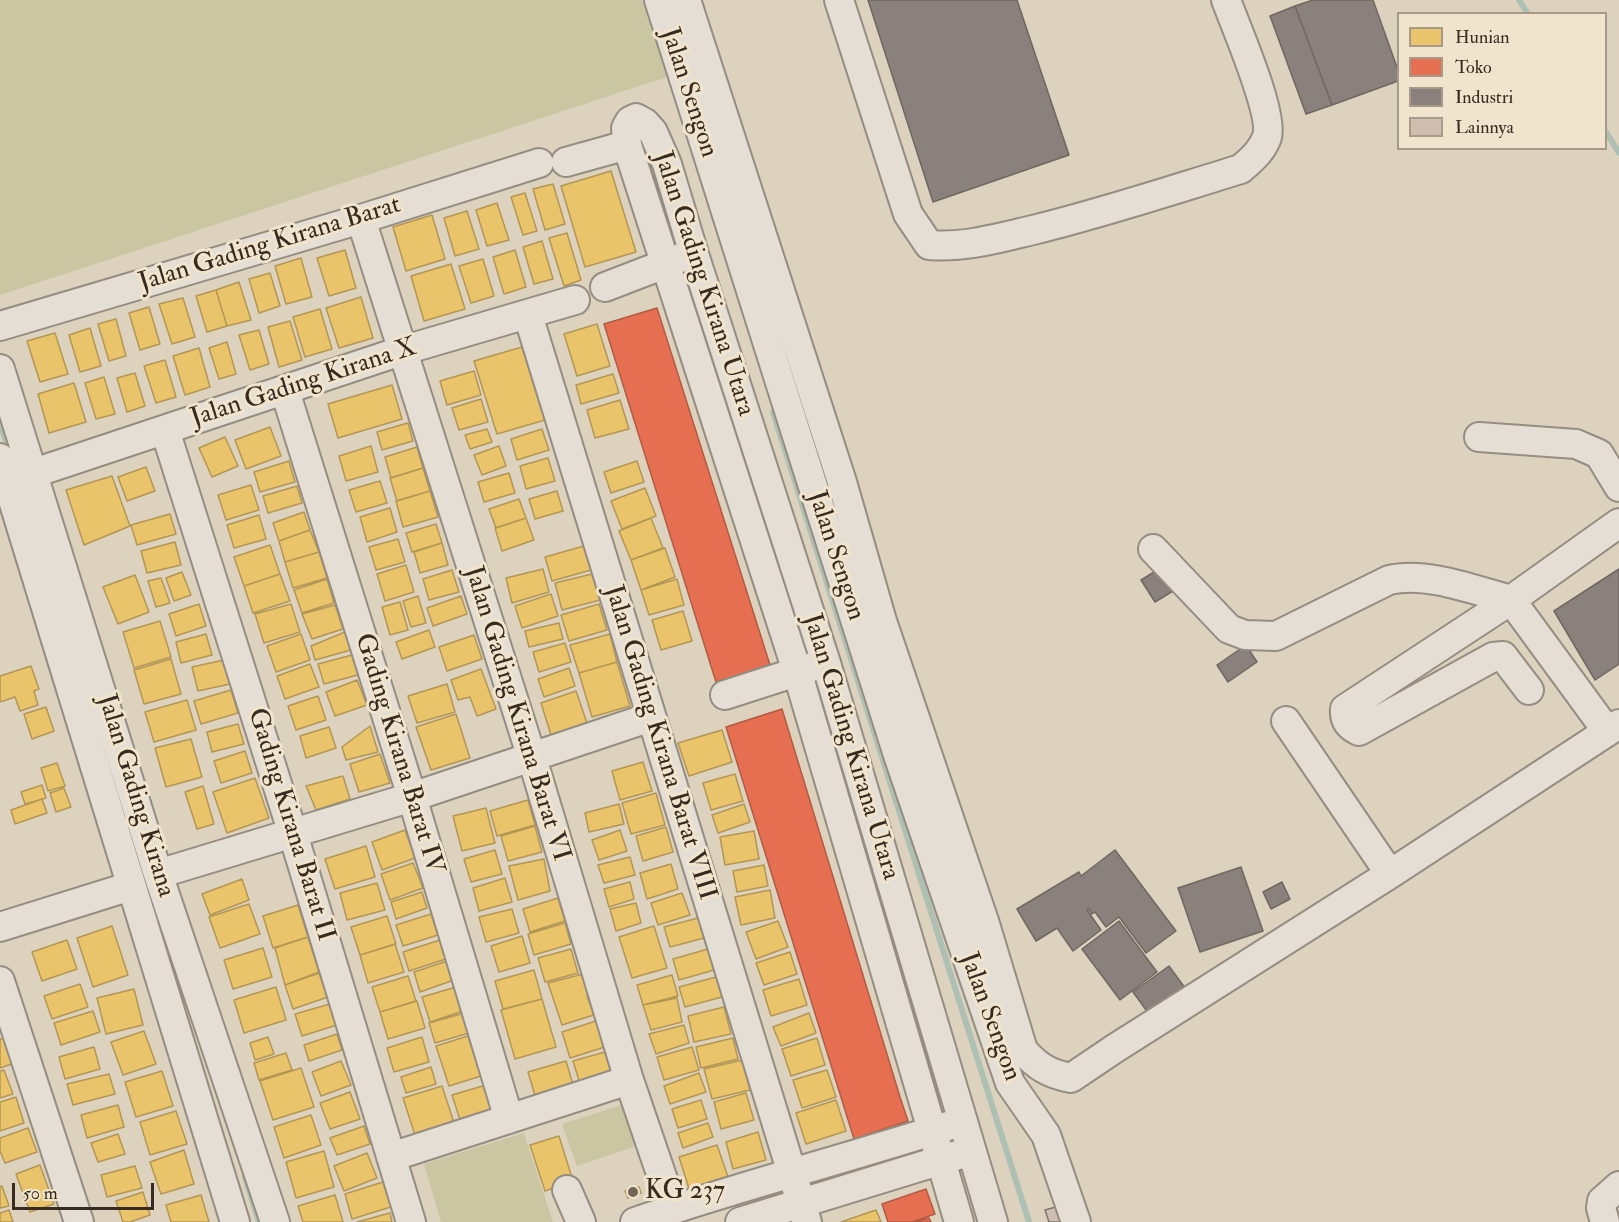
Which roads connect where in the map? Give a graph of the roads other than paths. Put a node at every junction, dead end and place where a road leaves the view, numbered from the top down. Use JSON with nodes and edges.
{"nodes":[{"id":1,"x":659,"y":0,"type":"edge"},
{"id":2,"x":686,"y":0,"type":"edge"},
{"id":3,"x":839,"y":0,"type":"edge"},
{"id":4,"x":1226,"y":0,"type":"edge"},
{"id":5,"x":627,"y":145,"type":"junction"},
{"id":6,"x":361,"y":219,"type":"junction"},
{"id":7,"x":694,"y":254,"type":"junction"},
{"id":8,"x":666,"y":263,"type":"junction"},
{"id":9,"x":605,"y":287,"type":"dead end"},
{"id":10,"x":575,"y":300,"type":"dead end"},
{"id":11,"x":528,"y":315,"type":"junction"},
{"id":12,"x":0,"y":326,"type":"edge"},
{"id":13,"x":401,"y":351,"type":"junction"},
{"id":14,"x":0,"y":369,"type":"edge"},
{"id":15,"x":285,"y":391,"type":"junction"},
{"id":16,"x":165,"y":430,"type":"junction"},
{"id":17,"x":1479,"y":437,"type":"dead end"},
{"id":18,"x":34,"y":473,"type":"junction"},
{"id":19,"x":2,"y":474,"type":"edge"},
{"id":20,"x":1619,"y":487,"type":"edge"},
{"id":21,"x":1619,"y":523,"type":"edge"},
{"id":22,"x":1153,"y":549,"type":"dead end"},
{"id":23,"x":1511,"y":600,"type":"junction"},
{"id":24,"x":825,"y":663,"type":"junction"},
{"id":25,"x":797,"y":671,"type":"junction"},
{"id":26,"x":1529,"y":690,"type":"dead end"},
{"id":27,"x":725,"y":695,"type":"dead end"},
{"id":28,"x":651,"y":717,"type":"junction"},
{"id":29,"x":1286,"y":721,"type":"dead end"},
{"id":30,"x":1613,"y":728,"type":"edge"},
{"id":31,"x":532,"y":758,"type":"junction"},
{"id":32,"x":412,"y":797,"type":"junction"},
{"id":33,"x":293,"y":834,"type":"junction"},
{"id":34,"x":158,"y":874,"type":"junction"},
{"id":35,"x":1390,"y":874,"type":"junction"},
{"id":36,"x":131,"y":886,"type":"junction"},
{"id":37,"x":0,"y":927,"type":"edge"},
{"id":38,"x":0,"y":981,"type":"edge"},
{"id":39,"x":628,"y":1080,"type":"junction"},
{"id":40,"x":509,"y":1119,"type":"junction"},
{"id":41,"x":963,"y":1121,"type":"junction"},
{"id":42,"x":932,"y":1131,"type":"junction"},
{"id":43,"x":972,"y":1151,"type":"junction"},
{"id":44,"x":391,"y":1157,"type":"junction"},
{"id":45,"x":940,"y":1160,"type":"junction"},
{"id":46,"x":790,"y":1172,"type":"junction"},
{"id":47,"x":567,"y":1190,"type":"dead end"},
{"id":48,"x":673,"y":1209,"type":"junction"},
{"id":49,"x":804,"y":1212,"type":"edge"},
{"id":50,"x":79,"y":1222,"type":"edge"},
{"id":51,"x":235,"y":1222,"type":"edge"},
{"id":52,"x":275,"y":1222,"type":"edge"},
{"id":53,"x":411,"y":1222,"type":"edge"},
{"id":54,"x":581,"y":1222,"type":"edge"},
{"id":55,"x":635,"y":1222,"type":"edge"},
{"id":56,"x":740,"y":1222,"type":"edge"},
{"id":57,"x":959,"y":1222,"type":"edge"},
{"id":58,"x":993,"y":1222,"type":"edge"},
{"id":59,"x":1076,"y":1222,"type":"edge"}],
"edges":[{"from":1,"to":59,"type":"street","name":"Jalan Sengon"},
{"from":2,"to":35,"type":"street"},
{"from":3,"to":4,"type":"street"},
{"from":5,"to":6,"type":"street","name":"Jalan Gading Kirana Barat"},
{"from":5,"to":7,"type":"street","name":"Jalan Gading Kirana Utara"},
{"from":5,"to":8,"type":"street","name":"Jalan Gading Kirana Utara"},
{"from":6,"to":12,"type":"street","name":"Jalan Gading Kirana Barat"},
{"from":6,"to":13,"type":"street","name":"Jalan Gading Kirana Barat VI"},
{"from":7,"to":8,"type":"street"},
{"from":7,"to":24,"type":"street","name":"Jalan Gading Kirana Utara"},
{"from":8,"to":9,"type":"street"},
{"from":8,"to":25,"type":"street","name":"Jalan Gading Kirana Utara"},
{"from":10,"to":11,"type":"street","name":"Jalan Gading Kirana X"},
{"from":11,"to":13,"type":"street","name":"Jalan Gading Kirana X"},
{"from":11,"to":28,"type":"street","name":"Jalan Gading Kirana Barat VIII"},
{"from":13,"to":15,"type":"street","name":"Jalan Gading Kirana X"},
{"from":13,"to":31,"type":"street","name":"Jalan Gading Kirana Barat VI"},
{"from":14,"to":18,"type":"street","name":"Jalan Gading Kirana"},
{"from":15,"to":16,"type":"street","name":"Jalan Gading Kirana X"},
{"from":15,"to":32,"type":"street","name":"Gading Kirana Barat IV"},
{"from":16,"to":18,"type":"street","name":"Jalan Gading Kirana X"},
{"from":16,"to":33,"type":"street","name":"Gading Kirana Barat II"},
{"from":17,"to":20,"type":"street"},
{"from":18,"to":34,"type":"street","name":"Jalan Gading Kirana"},
{"from":19,"to":36,"type":"street","name":"Jalan Gading Kirana"},
{"from":21,"to":23,"type":"street"},
{"from":22,"to":23,"type":"street"},
{"from":23,"to":26,"type":"street"},
{"from":23,"to":30,"type":"street"},
{"from":24,"to":25,"type":"street"},
{"from":24,"to":41,"type":"street","name":"Jalan Gading Kirana Utara"},
{"from":25,"to":27,"type":"street"},
{"from":25,"to":42,"type":"street","name":"Jalan Gading Kirana Utara"},
{"from":28,"to":31,"type":"street"},
{"from":28,"to":46,"type":"street","name":"Jalan Gading Kirana Barat VIII"},
{"from":29,"to":35,"type":"street"},
{"from":30,"to":35,"type":"street"},
{"from":31,"to":32,"type":"street"},
{"from":31,"to":39,"type":"street","name":"Jalan Gading Kirana Barat VI"},
{"from":32,"to":33,"type":"street"},
{"from":32,"to":40,"type":"street","name":"Gading Kirana Barat IV"},
{"from":33,"to":34,"type":"street"},
{"from":33,"to":44,"type":"street","name":"Gading Kirana Barat II"},
{"from":34,"to":52,"type":"street","name":"Jalan Gading Kirana"},
{"from":36,"to":37,"type":"street"},
{"from":36,"to":51,"type":"street","name":"Jalan Gading Kirana"},
{"from":38,"to":50,"type":"street"},
{"from":39,"to":40,"type":"street"},
{"from":39,"to":48,"type":"street","name":"Jalan Gading Kirana Barat VI"},
{"from":40,"to":44,"type":"street"},
{"from":41,"to":42,"type":"street"},
{"from":41,"to":43,"type":"street","name":"Jalan Gading Kirana Utara"},
{"from":42,"to":45,"type":"street","name":"Jalan Gading Kirana Utara"},
{"from":42,"to":46,"type":"street"},
{"from":43,"to":45,"type":"street"},
{"from":43,"to":58,"type":"street","name":"Jalan Gading Kirana Utara"},
{"from":44,"to":53,"type":"street","name":"Gading Kirana Barat II"},
{"from":45,"to":49,"type":"street"},
{"from":45,"to":57,"type":"street","name":"Jalan Gading Kirana Utara"},
{"from":46,"to":48,"type":"street"},
{"from":46,"to":49,"type":"street","name":"Jalan Gading Kirana Barat VIII"},
{"from":47,"to":54,"type":"street"},
{"from":48,"to":55,"type":"street"},
{"from":49,"to":56,"type":"street"}]}
